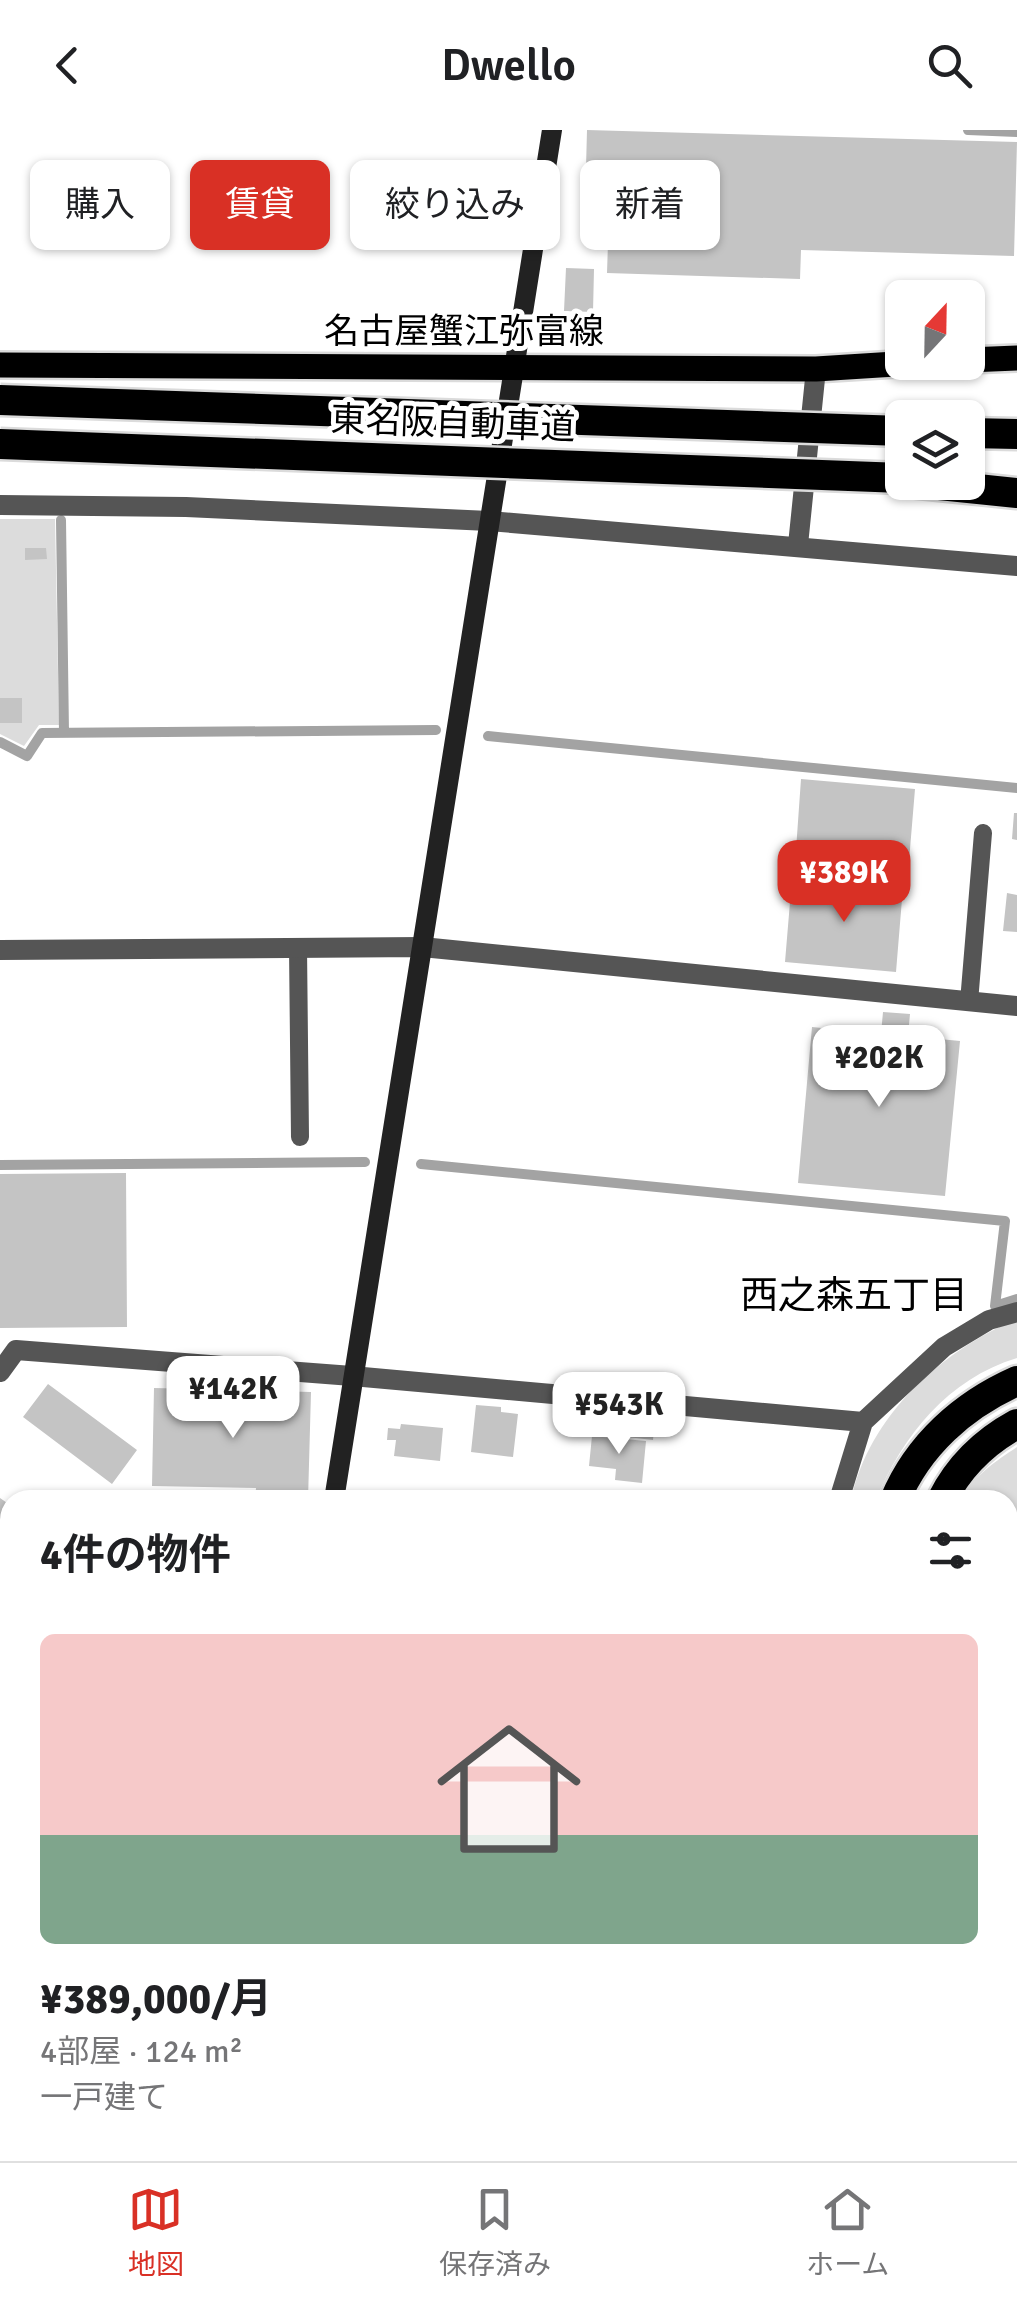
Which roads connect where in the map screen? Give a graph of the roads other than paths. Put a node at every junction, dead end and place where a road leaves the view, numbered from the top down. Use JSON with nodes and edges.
{"nodes":[{"id":1,"x":552,"y":130,"type":"edge"},
{"id":2,"x":1017,"y":358,"type":"edge"},
{"id":3,"x":985,"y":359,"type":"edge"},
{"id":4,"x":885,"y":364,"type":"edge"},
{"id":5,"x":0,"y":365,"type":"edge"},
{"id":6,"x":512,"y":366,"type":"junction"},
{"id":7,"x":816,"y":368,"type":"junction"},
{"id":8,"x":0,"y":400,"type":"edge"},
{"id":9,"x":885,"y":431,"type":"edge"},
{"id":10,"x":985,"y":433,"type":"edge"},
{"id":11,"x":1017,"y":434,"type":"edge"},
{"id":12,"x":0,"y":444,"type":"edge"},
{"id":13,"x":885,"y":479,"type":"edge"},
{"id":14,"x":985,"y":480,"type":"edge"},
{"id":15,"x":1017,"y":481,"type":"edge"},
{"id":16,"x":985,"y":489,"type":"edge"},
{"id":17,"x":1017,"y":492,"type":"edge"},
{"id":18,"x":0,"y":505,"type":"edge"},
{"id":19,"x":489,"y":521,"type":"junction"},
{"id":20,"x":798,"y":545,"type":"junction"},
{"id":21,"x":1017,"y":566,"type":"edge"},
{"id":22,"x":983,"y":834,"type":"dead end"},
{"id":23,"x":298,"y":947,"type":"junction"},
{"id":24,"x":422,"y":947,"type":"junction"},
{"id":25,"x":0,"y":950,"type":"edge"},
{"id":26,"x":969,"y":1002,"type":"junction"},
{"id":27,"x":1017,"y":1006,"type":"edge"},
{"id":28,"x":300,"y":1137,"type":"dead end"},
{"id":29,"x":1017,"y":1312,"type":"edge"},
{"id":30,"x":0,"y":1372,"type":"edge"},
{"id":31,"x":352,"y":1376,"type":"junction"},
{"id":32,"x":1017,"y":1381,"type":"edge"},
{"id":33,"x":863,"y":1422,"type":"junction"},
{"id":34,"x":1017,"y":1424,"type":"edge"},
{"id":35,"x":335,"y":1490,"type":"edge"},
{"id":36,"x":842,"y":1490,"type":"edge"},
{"id":37,"x":900,"y":1490,"type":"edge"},
{"id":38,"x":949,"y":1490,"type":"edge"}],
"edges":[{"from":1,"to":6,"type":"street"},
{"from":2,"to":3,"type":"main road"},
{"from":4,"to":7,"type":"main road","name":"名古屋蟹江弥富線"},
{"from":5,"to":6,"type":"main road","name":"名古屋蟹江弥富線"},
{"from":6,"to":7,"type":"main road","name":"名古屋蟹江弥富線"},
{"from":6,"to":19,"type":"street"},
{"from":7,"to":20,"type":"street"},
{"from":8,"to":9,"type":"highway","name":"東名阪自動車道","bridge":true},
{"from":10,"to":11,"type":"highway"},
{"from":12,"to":13,"type":"highway","name":"東名阪自動車道","bridge":true},
{"from":14,"to":15,"type":"highway"},
{"from":16,"to":17,"type":"highway"},
{"from":18,"to":19,"type":"street"},
{"from":19,"to":20,"type":"street"},
{"from":19,"to":24,"type":"street"},
{"from":20,"to":21,"type":"street"},
{"from":22,"to":26,"type":"lane"},
{"from":23,"to":24,"type":"street"},
{"from":23,"to":25,"type":"street"},
{"from":23,"to":28,"type":"lane"},
{"from":24,"to":26,"type":"street"},
{"from":24,"to":31,"type":"street"},
{"from":26,"to":27,"type":"street"},
{"from":29,"to":33,"type":"street"},
{"from":30,"to":31,"type":"street"},
{"from":31,"to":33,"type":"street"},
{"from":31,"to":35,"type":"street"},
{"from":32,"to":37,"type":"highway"},
{"from":33,"to":36,"type":"street"},
{"from":34,"to":38,"type":"highway"}]}
